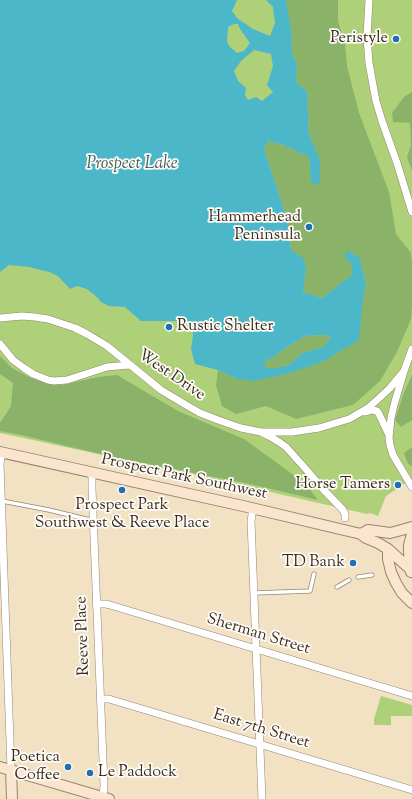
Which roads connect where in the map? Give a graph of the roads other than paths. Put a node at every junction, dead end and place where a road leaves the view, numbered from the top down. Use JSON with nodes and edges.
{"nodes":[{"id":1,"x":368,"y":0,"type":"edge"},
{"id":2,"x":412,"y":212,"type":"edge"},
{"id":3,"x":0,"y":318,"type":"edge"},
{"id":4,"x":0,"y":344,"type":"edge"},
{"id":5,"x":412,"y":350,"type":"edge"},
{"id":6,"x":130,"y":365,"type":"junction"},
{"id":7,"x":404,"y":371,"type":"junction"},
{"id":8,"x":356,"y":415,"type":"junction"},
{"id":9,"x":261,"y":432,"type":"junction"},
{"id":10,"x":389,"y":435,"type":"junction"},
{"id":11,"x":1,"y":453,"type":"edge"},
{"id":12,"x":92,"y":473,"type":"junction"},
{"id":13,"x":412,"y":487,"type":"edge"},
{"id":14,"x":2,"y":501,"type":"junction"},
{"id":15,"x":252,"y":508,"type":"junction"},
{"id":16,"x":93,"y":520,"type":"junction"},
{"id":17,"x":344,"y":523,"type":"junction"},
{"id":18,"x":412,"y":527,"type":"edge"},
{"id":19,"x":361,"y":534,"type":"junction"},
{"id":20,"x":412,"y":534,"type":"edge"},
{"id":21,"x":388,"y":549,"type":"junction"},
{"id":22,"x":411,"y":571,"type":"edge"},
{"id":23,"x":391,"y":572,"type":"junction"},
{"id":24,"x":314,"y":574,"type":"dead end"},
{"id":25,"x":372,"y":575,"type":"dead end"},
{"id":26,"x":358,"y":577,"type":"dead end"},
{"id":27,"x":349,"y":580,"type":"dead end"},
{"id":28,"x":337,"y":587,"type":"dead end"},
{"id":29,"x":254,"y":593,"type":"junction"},
{"id":30,"x":412,"y":603,"type":"edge"},
{"id":31,"x":96,"y":604,"type":"junction"},
{"id":32,"x":257,"y":650,"type":"junction"},
{"id":33,"x":412,"y":696,"type":"edge"},
{"id":34,"x":100,"y":699,"type":"junction"},
{"id":35,"x":260,"y":744,"type":"junction"},
{"id":36,"x":0,"y":767,"type":"edge"},
{"id":37,"x":11,"y":770,"type":"junction"},
{"id":38,"x":412,"y":790,"type":"edge"},
{"id":39,"x":106,"y":798,"type":"edge"},
{"id":40,"x":12,"y":799,"type":"edge"},
{"id":41,"x":262,"y":799,"type":"edge"}],
"edges":[{"from":1,"to":2,"type":"street"},
{"from":3,"to":6,"type":"street","name":"West Drive"},
{"from":4,"to":6,"type":"street"},
{"from":5,"to":7,"type":"street"},
{"from":6,"to":9,"type":"street","name":"West Drive"},
{"from":7,"to":8,"type":"street"},
{"from":7,"to":10,"type":"street"},
{"from":8,"to":9,"type":"street"},
{"from":8,"to":10,"type":"street"},
{"from":9,"to":17,"type":"street","name":"West Drive"},
{"from":10,"to":13,"type":"street"},
{"from":11,"to":12,"type":"street","name":"Prospect Park Southwest"},
{"from":11,"to":14,"type":"street"},
{"from":12,"to":15,"type":"street","name":"Prospect Park Southwest"},
{"from":12,"to":16,"type":"street","name":"Reeve Place"},
{"from":14,"to":16,"type":"lane"},
{"from":14,"to":37,"type":"street"},
{"from":15,"to":17,"type":"street","name":"Prospect Park Southwest"},
{"from":15,"to":29,"type":"street"},
{"from":16,"to":31,"type":"street","name":"Reeve Place"},
{"from":17,"to":19,"type":"street","name":"Prospect Park Southwest"},
{"from":18,"to":19,"type":"street","name":"Prospect Park Southwest"},
{"from":19,"to":21,"type":"street","name":"Prospect Park Southwest"},
{"from":20,"to":22,"type":"street"},
{"from":21,"to":22,"type":"street","name":"Prospect Park Southwest"},
{"from":21,"to":23,"type":"street"},
{"from":22,"to":23,"type":"street"},
{"from":23,"to":30,"type":"street"},
{"from":24,"to":29,"type":"lane"},
{"from":25,"to":26,"type":"lane"},
{"from":27,"to":28,"type":"lane"},
{"from":29,"to":32,"type":"street"},
{"from":31,"to":32,"type":"street","name":"Sherman Street"},
{"from":31,"to":34,"type":"street","name":"Reeve Place"},
{"from":32,"to":33,"type":"street","name":"Sherman Street"},
{"from":32,"to":35,"type":"street"},
{"from":34,"to":35,"type":"street","name":"East 7th Street"},
{"from":34,"to":39,"type":"street","name":"Reeve Place"},
{"from":35,"to":38,"type":"street","name":"East 7th Street"},
{"from":35,"to":41,"type":"street"},
{"from":36,"to":37,"type":"street"},
{"from":37,"to":39,"type":"street"},
{"from":37,"to":40,"type":"street"}]}
